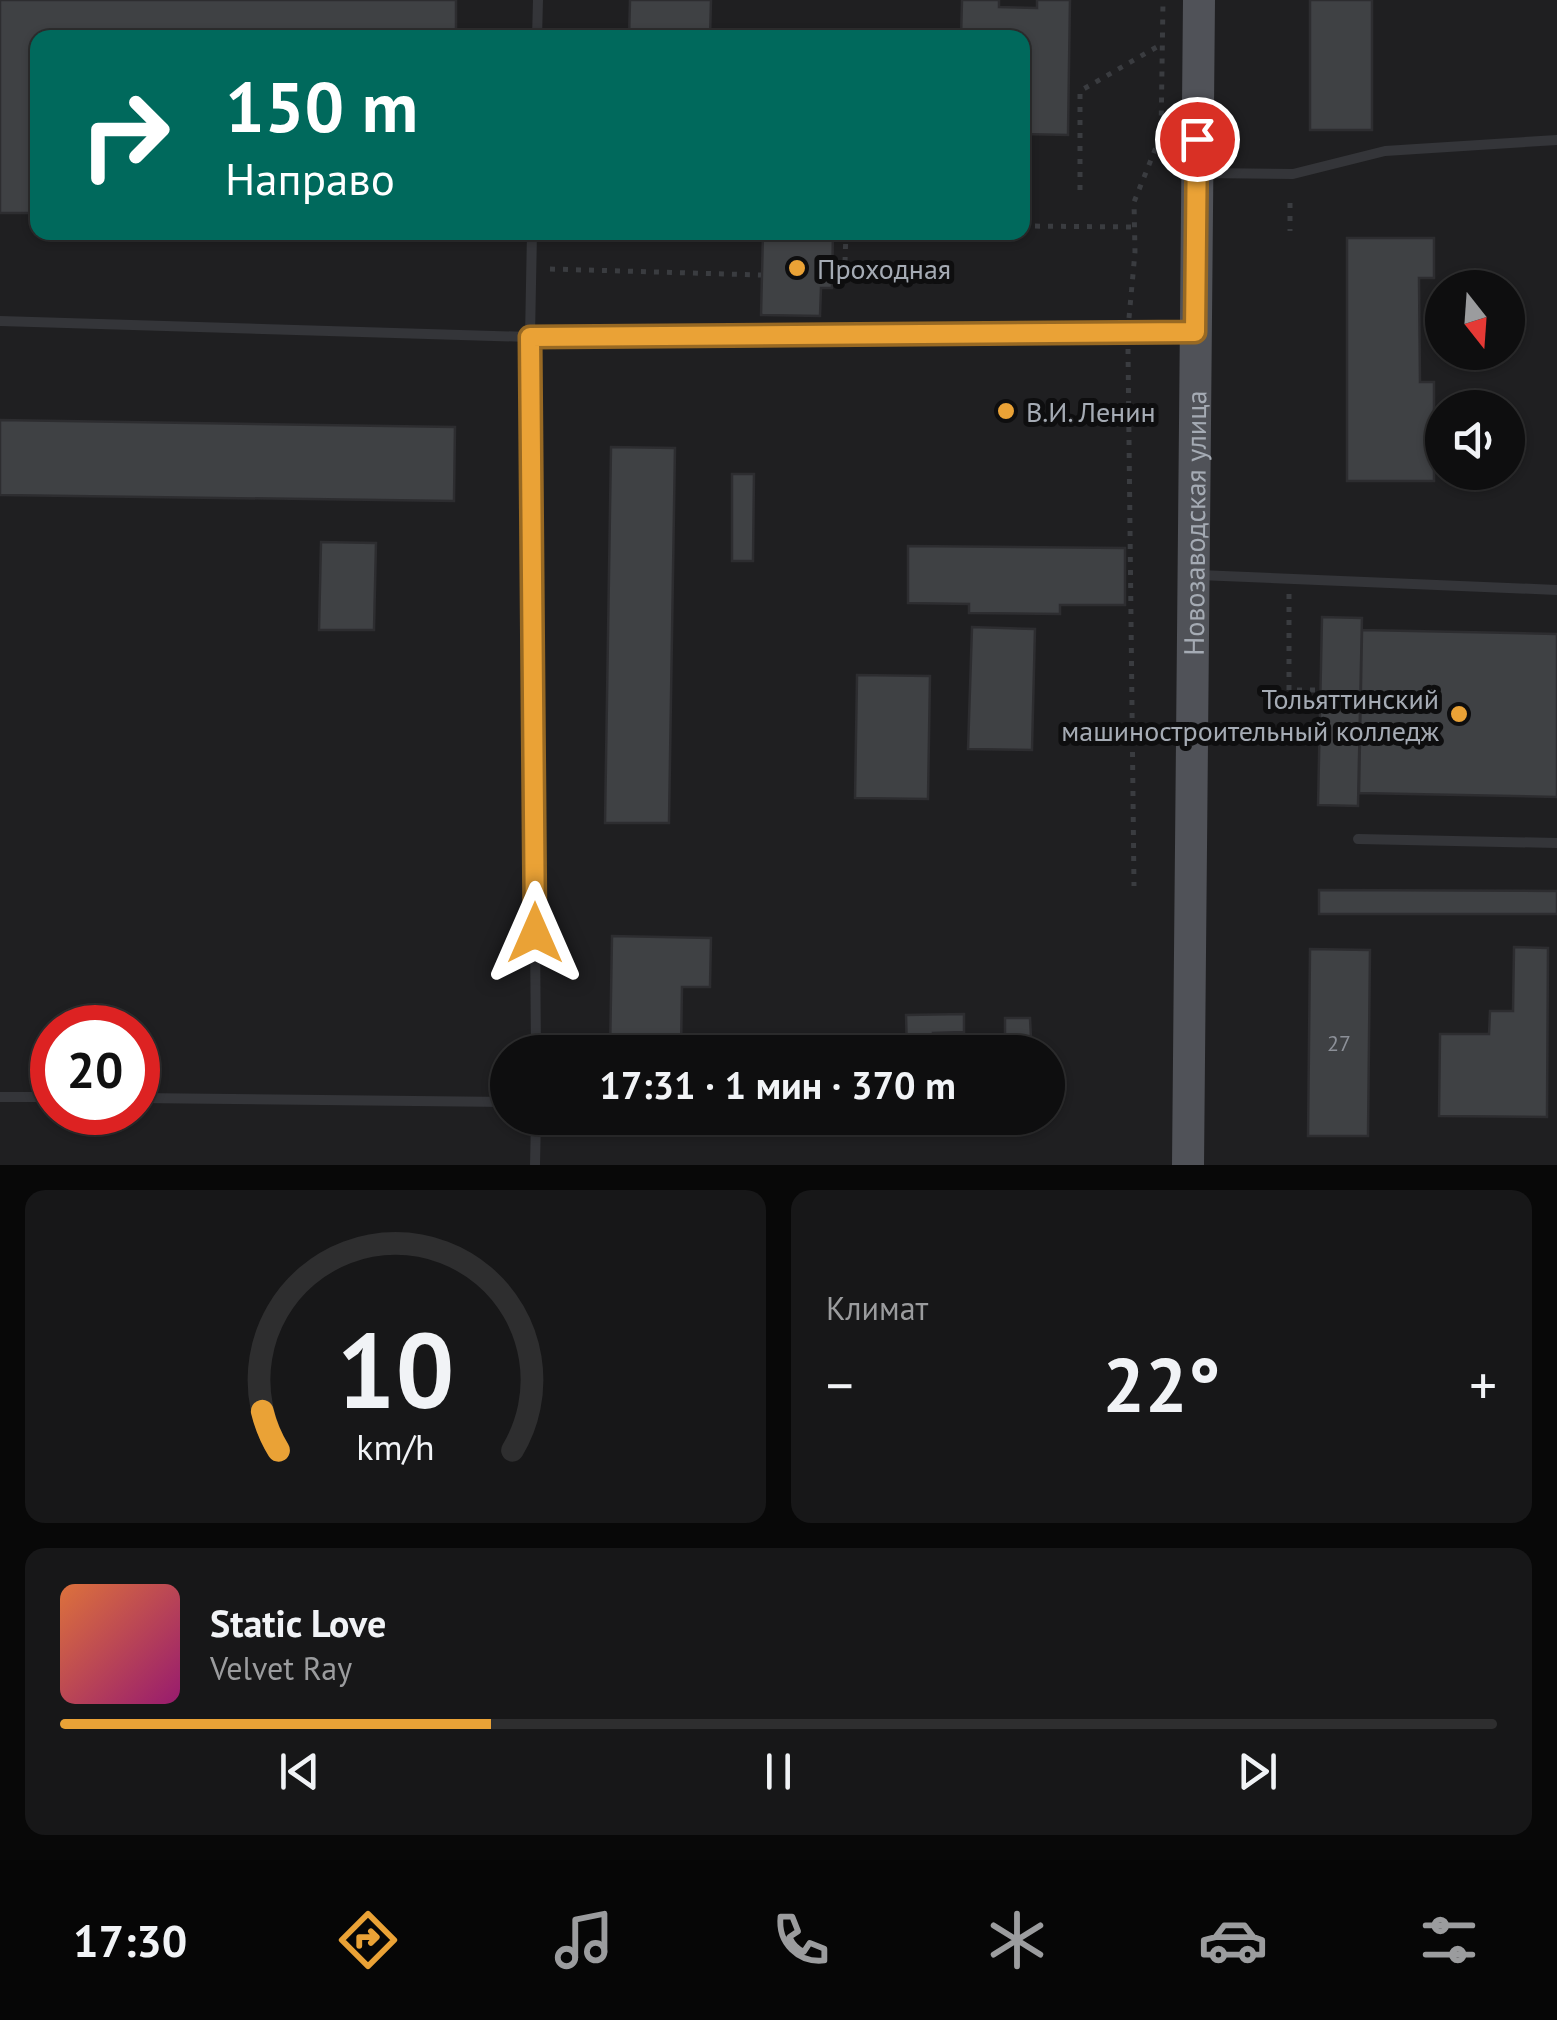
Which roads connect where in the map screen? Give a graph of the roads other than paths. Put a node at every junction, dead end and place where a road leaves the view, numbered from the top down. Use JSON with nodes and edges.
{"nodes":[{"id":1,"x":538,"y":0,"type":"edge"},
{"id":2,"x":1199,"y":0,"type":"edge"},
{"id":3,"x":537,"y":30,"type":"edge"},
{"id":4,"x":1557,"y":140,"type":"edge"},
{"id":5,"x":1197,"y":174,"type":"junction"},
{"id":6,"x":532,"y":240,"type":"edge"},
{"id":7,"x":0,"y":321,"type":"edge"},
{"id":8,"x":1195,"y":332,"type":"junction"},
{"id":9,"x":530,"y":337,"type":"junction"},
{"id":10,"x":1193,"y":575,"type":"junction"},
{"id":11,"x":1557,"y":590,"type":"edge"},
{"id":12,"x":1358,"y":839,"type":"dead end"},
{"id":13,"x":1557,"y":843,"type":"edge"},
{"id":14,"x":536,"y":1035,"type":"edge"},
{"id":15,"x":0,"y":1097,"type":"edge"},
{"id":16,"x":30,"y":1098,"type":"edge"},
{"id":17,"x":160,"y":1098,"type":"edge"},
{"id":18,"x":490,"y":1102,"type":"edge"},
{"id":19,"x":536,"y":1135,"type":"edge"},
{"id":20,"x":535,"y":1165,"type":"edge"},
{"id":21,"x":1188,"y":1165,"type":"edge"}],
"edges":[{"from":1,"to":3,"type":"lane"},
{"from":2,"to":5,"type":"main road","name":"Новозаводская улица"},
{"from":4,"to":5,"type":"lane"},
{"from":5,"to":8,"type":"main road","name":"Новозаводская улица"},
{"from":6,"to":9,"type":"lane"},
{"from":7,"to":9,"type":"lane"},
{"from":8,"to":9,"type":"lane"},
{"from":8,"to":10,"type":"main road","name":"Новозаводская улица"},
{"from":9,"to":14,"type":"lane"},
{"from":10,"to":11,"type":"lane"},
{"from":10,"to":21,"type":"main road","name":"Новозаводская улица"},
{"from":12,"to":13,"type":"lane"},
{"from":15,"to":16,"type":"lane"},
{"from":17,"to":18,"type":"lane"},
{"from":19,"to":20,"type":"lane"}]}
